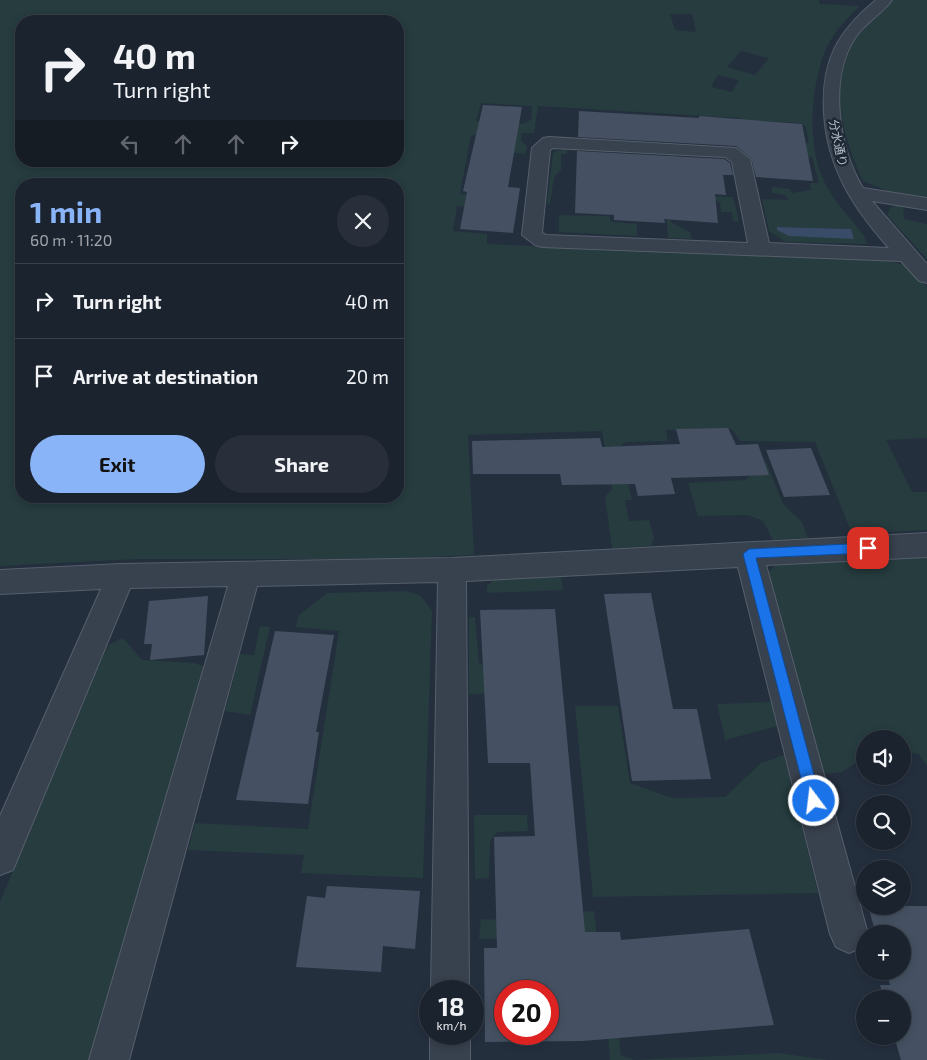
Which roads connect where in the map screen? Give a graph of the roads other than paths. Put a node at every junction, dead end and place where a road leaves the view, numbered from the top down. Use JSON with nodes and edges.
{"nodes":[{"id":1,"x":885,"y":0,"type":"edge"},
{"id":2,"x":857,"y":193,"type":"junction"},
{"id":3,"x":927,"y":204,"type":"edge"},
{"id":4,"x":760,"y":250,"type":"junction"},
{"id":5,"x":907,"y":255,"type":"junction"},
{"id":6,"x":927,"y":276,"type":"edge"},
{"id":7,"x":927,"y":545,"type":"edge"},
{"id":8,"x":749,"y":554,"type":"junction"},
{"id":9,"x":452,"y":570,"type":"junction"},
{"id":10,"x":246,"y":575,"type":"junction"},
{"id":11,"x":121,"y":576,"type":"junction"},
{"id":12,"x":0,"y":582,"type":"edge"},
{"id":13,"x":0,"y":858,"type":"edge"},
{"id":14,"x":849,"y":934,"type":"dead end"},
{"id":15,"x":450,"y":980,"type":"edge"},
{"id":16,"x":450,"y":1045,"type":"edge"},
{"id":17,"x":109,"y":1060,"type":"edge"},
{"id":18,"x":450,"y":1060,"type":"edge"}],
"edges":[{"from":1,"to":2,"type":"street","name":"分水通り"},
{"from":2,"to":3,"type":"street"},
{"from":2,"to":5,"type":"street","name":"分水通り"},
{"from":4,"to":4,"type":"street"},
{"from":4,"to":5,"type":"street"},
{"from":5,"to":6,"type":"street","name":"分水通り"},
{"from":7,"to":8,"type":"street"},
{"from":8,"to":9,"type":"street"},
{"from":8,"to":14,"type":"street"},
{"from":9,"to":10,"type":"street"},
{"from":9,"to":15,"type":"street"},
{"from":10,"to":11,"type":"street"},
{"from":10,"to":17,"type":"street"},
{"from":11,"to":12,"type":"street"},
{"from":11,"to":13,"type":"street"},
{"from":16,"to":18,"type":"street"}]}
